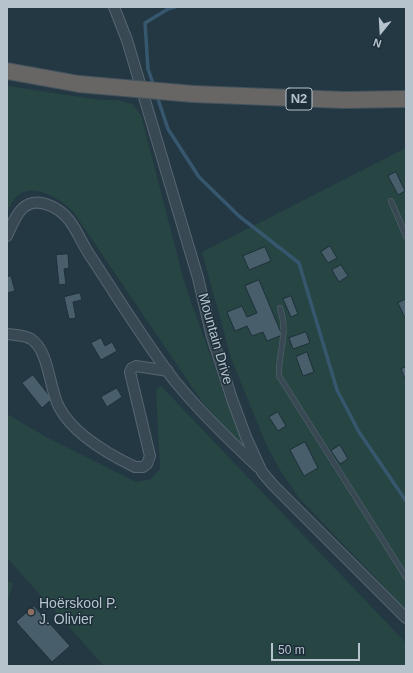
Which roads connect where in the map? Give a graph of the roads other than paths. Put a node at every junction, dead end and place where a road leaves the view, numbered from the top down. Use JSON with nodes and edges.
{"nodes":[{"id":1,"x":114,"y":7,"type":"edge"},
{"id":2,"x":7,"y":71,"type":"edge"},
{"id":3,"x":406,"y":99,"type":"edge"},
{"id":4,"x":391,"y":200,"type":"dead end"},
{"id":5,"x":7,"y":236,"type":"edge"},
{"id":6,"x":406,"y":236,"type":"edge"},
{"id":7,"x":280,"y":308,"type":"dead end"},
{"id":8,"x":7,"y":334,"type":"edge"},
{"id":9,"x":168,"y":371,"type":"junction"},
{"id":10,"x":262,"y":472,"type":"junction"},
{"id":11,"x":406,"y":577,"type":"edge"},
{"id":12,"x":406,"y":618,"type":"edge"}],
"edges":[{"from":1,"to":10,"type":"street","name":"Mountain Drive"},
{"from":2,"to":3,"type":"highway","number":"N2","bridge":true},
{"from":4,"to":6,"type":"lane"},
{"from":5,"to":9,"type":"street"},
{"from":7,"to":11,"type":"lane"},
{"from":8,"to":9,"type":"street"},
{"from":9,"to":10,"type":"street"},
{"from":10,"to":12,"type":"street","name":"Mountain Drive"}]}
